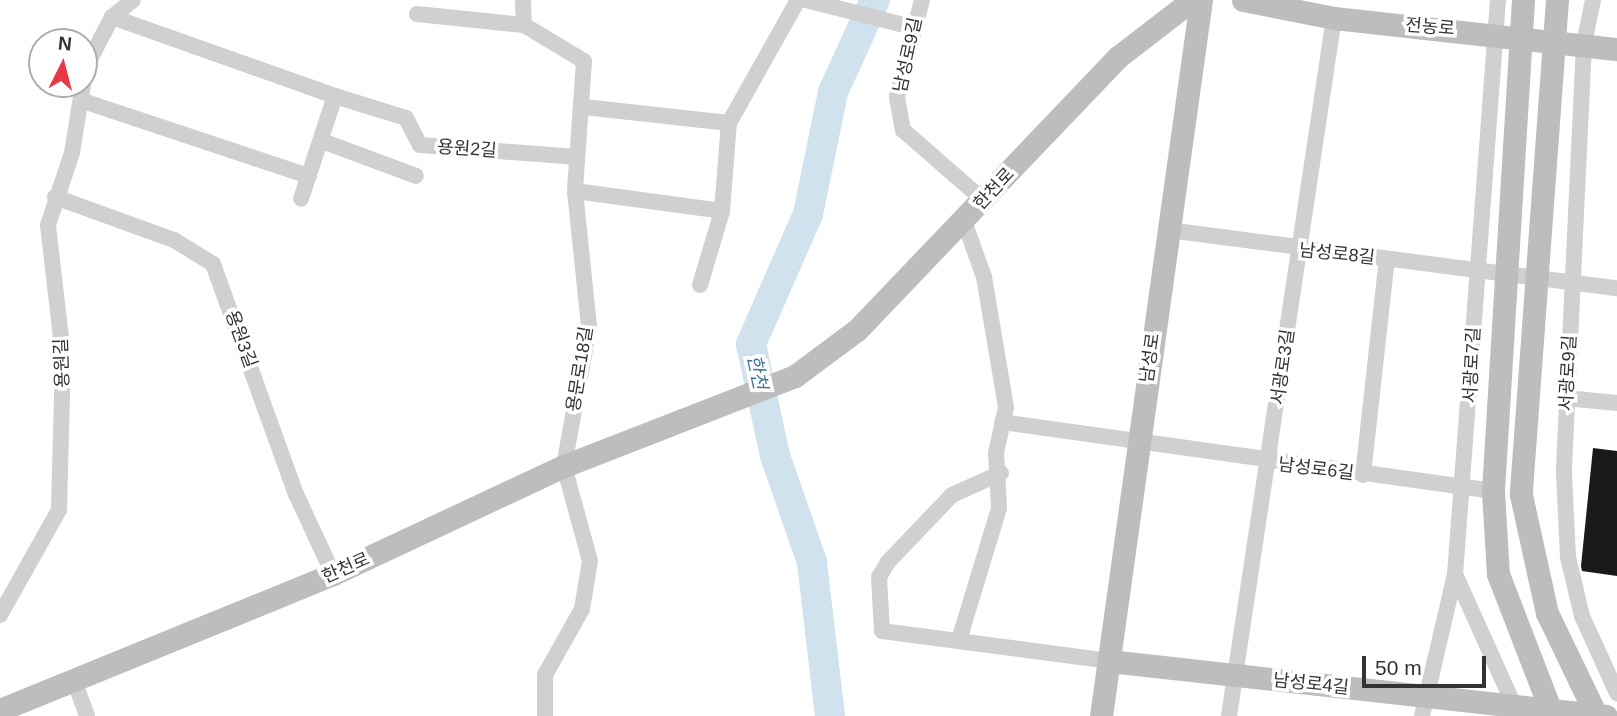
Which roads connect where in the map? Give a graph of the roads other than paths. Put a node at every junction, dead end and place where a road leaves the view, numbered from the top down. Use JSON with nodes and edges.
{"nodes":[{"id":1,"x":133,"y":0,"type":"edge"},
{"id":2,"x":523,"y":0,"type":"edge"},
{"id":3,"x":798,"y":0,"type":"edge"},
{"id":4,"x":806,"y":0,"type":"edge"},
{"id":5,"x":922,"y":0,"type":"edge"},
{"id":6,"x":1192,"y":0,"type":"edge"},
{"id":7,"x":1201,"y":0,"type":"edge"},
{"id":8,"x":1243,"y":0,"type":"edge"},
{"id":9,"x":1499,"y":0,"type":"edge"},
{"id":10,"x":1523,"y":0,"type":"edge"},
{"id":11,"x":1557,"y":0,"type":"edge"},
{"id":12,"x":1593,"y":0,"type":"edge"},
{"id":13,"x":417,"y":14,"type":"dead end"},
{"id":14,"x":112,"y":17,"type":"junction"},
{"id":15,"x":1334,"y":18,"type":"junction"},
{"id":16,"x":524,"y":25,"type":"junction"},
{"id":17,"x":911,"y":27,"type":"junction"},
{"id":18,"x":1494,"y":32,"type":"junction"},
{"id":19,"x":1522,"y":36,"type":"junction"},
{"id":20,"x":1554,"y":40,"type":"junction"},
{"id":21,"x":98,"y":44,"type":"edge"},
{"id":22,"x":1584,"y":44,"type":"junction"},
{"id":23,"x":1617,"y":49,"type":"edge"},
{"id":24,"x":335,"y":96,"type":"junction"},
{"id":25,"x":83,"y":101,"type":"joint"},
{"id":26,"x":584,"y":107,"type":"junction"},
{"id":27,"x":729,"y":123,"type":"junction"},
{"id":28,"x":322,"y":141,"type":"junction"},
{"id":29,"x":577,"y":157,"type":"junction"},
{"id":30,"x":309,"y":176,"type":"junction"},
{"id":31,"x":416,"y":176,"type":"dead end"},
{"id":32,"x":575,"y":191,"type":"junction"},
{"id":33,"x":55,"y":197,"type":"junction"},
{"id":34,"x":301,"y":199,"type":"dead end"},
{"id":35,"x":983,"y":200,"type":"junction"},
{"id":36,"x":722,"y":211,"type":"junction"},
{"id":37,"x":964,"y":221,"type":"junction"},
{"id":38,"x":1168,"y":230,"type":"junction"},
{"id":39,"x":1299,"y":251,"type":"junction"},
{"id":40,"x":1387,"y":259,"type":"junction"},
{"id":41,"x":1477,"y":268,"type":"junction"},
{"id":42,"x":1506,"y":274,"type":"junction"},
{"id":43,"x":1537,"y":278,"type":"junction"},
{"id":44,"x":1573,"y":284,"type":"junction"},
{"id":45,"x":700,"y":285,"type":"dead end"},
{"id":46,"x":1617,"y":288,"type":"edge"},
{"id":47,"x":1566,"y":398,"type":"junction"},
{"id":48,"x":1617,"y":403,"type":"edge"},
{"id":49,"x":1002,"y":422,"type":"junction"},
{"id":50,"x":1139,"y":440,"type":"junction"},
{"id":51,"x":1270,"y":464,"type":"junction"},
{"id":52,"x":564,"y":466,"type":"junction"},
{"id":53,"x":1001,"y":472,"type":"junction"},
{"id":54,"x":1363,"y":475,"type":"junction"},
{"id":55,"x":1458,"y":486,"type":"junction"},
{"id":56,"x":1493,"y":491,"type":"junction"},
{"id":57,"x":334,"y":574,"type":"junction"},
{"id":58,"x":1455,"y":574,"type":"junction"},
{"id":59,"x":0,"y":615,"type":"edge"},
{"id":60,"x":959,"y":640,"type":"junction"},
{"id":61,"x":1109,"y":661,"type":"junction"},
{"id":62,"x":1235,"y":677,"type":"junction"},
{"id":63,"x":74,"y":680,"type":"junction"},
{"id":64,"x":1617,"y":694,"type":"edge"},
{"id":65,"x":1424,"y":706,"type":"edge"},
{"id":66,"x":1550,"y":709,"type":"junction"},
{"id":67,"x":0,"y":710,"type":"edge"},
{"id":68,"x":1516,"y":710,"type":"edge"},
{"id":69,"x":1602,"y":715,"type":"edge"},
{"id":70,"x":87,"y":716,"type":"edge"},
{"id":71,"x":545,"y":716,"type":"edge"},
{"id":72,"x":1101,"y":716,"type":"edge"},
{"id":73,"x":1229,"y":716,"type":"edge"}],
"edges":[{"from":1,"to":14,"type":"street"},
{"from":2,"to":16,"type":"street"},
{"from":3,"to":27,"type":"street"},
{"from":4,"to":17,"type":"street"},
{"from":5,"to":17,"type":"street","name":"남성로9길"},
{"from":6,"to":35,"type":"street","name":"한천로"},
{"from":7,"to":38,"type":"street","name":"남성로"},
{"from":8,"to":15,"type":"street","name":"전농로"},
{"from":9,"to":18,"type":"street","name":"서광로7길"},
{"from":10,"to":19,"type":"street"},
{"from":11,"to":20,"type":"street"},
{"from":12,"to":22,"type":"street","name":"서광로9길"},
{"from":13,"to":16,"type":"street"},
{"from":14,"to":21,"type":"street"},
{"from":14,"to":24,"type":"street","name":"용원2길"},
{"from":15,"to":18,"type":"street","name":"전농로"},
{"from":15,"to":39,"type":"street","name":"서광로3길"},
{"from":16,"to":26,"type":"street","name":"용문로18길"},
{"from":17,"to":35,"type":"street","name":"남성로9길"},
{"from":18,"to":19,"type":"street","name":"전농로"},
{"from":18,"to":41,"type":"street","name":"서광로7길"},
{"from":19,"to":20,"type":"street","name":"전농로"},
{"from":19,"to":42,"type":"street"},
{"from":20,"to":22,"type":"street","name":"전농로"},
{"from":20,"to":43,"type":"street"},
{"from":22,"to":23,"type":"street","name":"전농로"},
{"from":22,"to":44,"type":"street","name":"서광로9길"},
{"from":24,"to":28,"type":"street"},
{"from":24,"to":29,"type":"street","name":"용원2길"},
{"from":25,"to":30,"type":"street"},
{"from":25,"to":33,"type":"street","name":"용원길"},
{"from":26,"to":27,"type":"street"},
{"from":26,"to":29,"type":"street","name":"용문로18길"},
{"from":27,"to":36,"type":"street"},
{"from":28,"to":30,"type":"street"},
{"from":28,"to":31,"type":"street"},
{"from":29,"to":32,"type":"street","name":"용문로18길"},
{"from":30,"to":34,"type":"street"},
{"from":32,"to":36,"type":"street"},
{"from":32,"to":52,"type":"street","name":"용문로18길"},
{"from":33,"to":57,"type":"street","name":"용원3길"},
{"from":33,"to":59,"type":"street","name":"용원길"},
{"from":35,"to":37,"type":"street","name":"한천로"},
{"from":36,"to":45,"type":"street"},
{"from":37,"to":49,"type":"street"},
{"from":37,"to":52,"type":"street","name":"한천로"},
{"from":38,"to":39,"type":"street","name":"남성로8길"},
{"from":38,"to":50,"type":"street","name":"남성로"},
{"from":39,"to":40,"type":"street","name":"남성로8길"},
{"from":39,"to":51,"type":"street","name":"서광로3길"},
{"from":40,"to":41,"type":"street","name":"남성로8길"},
{"from":40,"to":54,"type":"street"},
{"from":41,"to":42,"type":"street","name":"남성로8길"},
{"from":41,"to":55,"type":"street","name":"서광로7길"},
{"from":42,"to":43,"type":"street","name":"남성로8길"},
{"from":42,"to":56,"type":"street"},
{"from":43,"to":44,"type":"street","name":"남성로8길"},
{"from":43,"to":69,"type":"street"},
{"from":44,"to":46,"type":"street","name":"남성로8길"},
{"from":44,"to":47,"type":"street","name":"서광로9길"},
{"from":47,"to":48,"type":"street"},
{"from":47,"to":64,"type":"street","name":"서광로9길"},
{"from":49,"to":50,"type":"street","name":"남성로6길"},
{"from":49,"to":53,"type":"street"},
{"from":50,"to":51,"type":"street","name":"남성로6길"},
{"from":50,"to":61,"type":"street","name":"남성로"},
{"from":51,"to":54,"type":"street","name":"남성로6길"},
{"from":51,"to":62,"type":"street","name":"서광로3길"},
{"from":52,"to":57,"type":"street","name":"한천로"},
{"from":52,"to":71,"type":"street","name":"용문로18길"},
{"from":53,"to":60,"type":"street"},
{"from":53,"to":60,"type":"street"},
{"from":54,"to":55,"type":"street","name":"남성로6길"},
{"from":55,"to":56,"type":"street","name":"남성로6길"},
{"from":55,"to":58,"type":"street","name":"서광로7길"},
{"from":56,"to":66,"type":"street"},
{"from":57,"to":63,"type":"street","name":"한천로"},
{"from":58,"to":65,"type":"street"},
{"from":58,"to":68,"type":"street","name":"서광로7길"},
{"from":60,"to":61,"type":"street"},
{"from":61,"to":62,"type":"street","name":"남성로4길"},
{"from":61,"to":72,"type":"street","name":"남성로"},
{"from":62,"to":65,"type":"street","name":"남성로4길"},
{"from":62,"to":73,"type":"street","name":"서광로3길"},
{"from":63,"to":67,"type":"street","name":"한천로"},
{"from":63,"to":70,"type":"street"},
{"from":65,"to":68,"type":"street","name":"남성로4길"},
{"from":66,"to":68,"type":"street","name":"남성로4길"},
{"from":66,"to":69,"type":"street","name":"남성로4길"}]}
